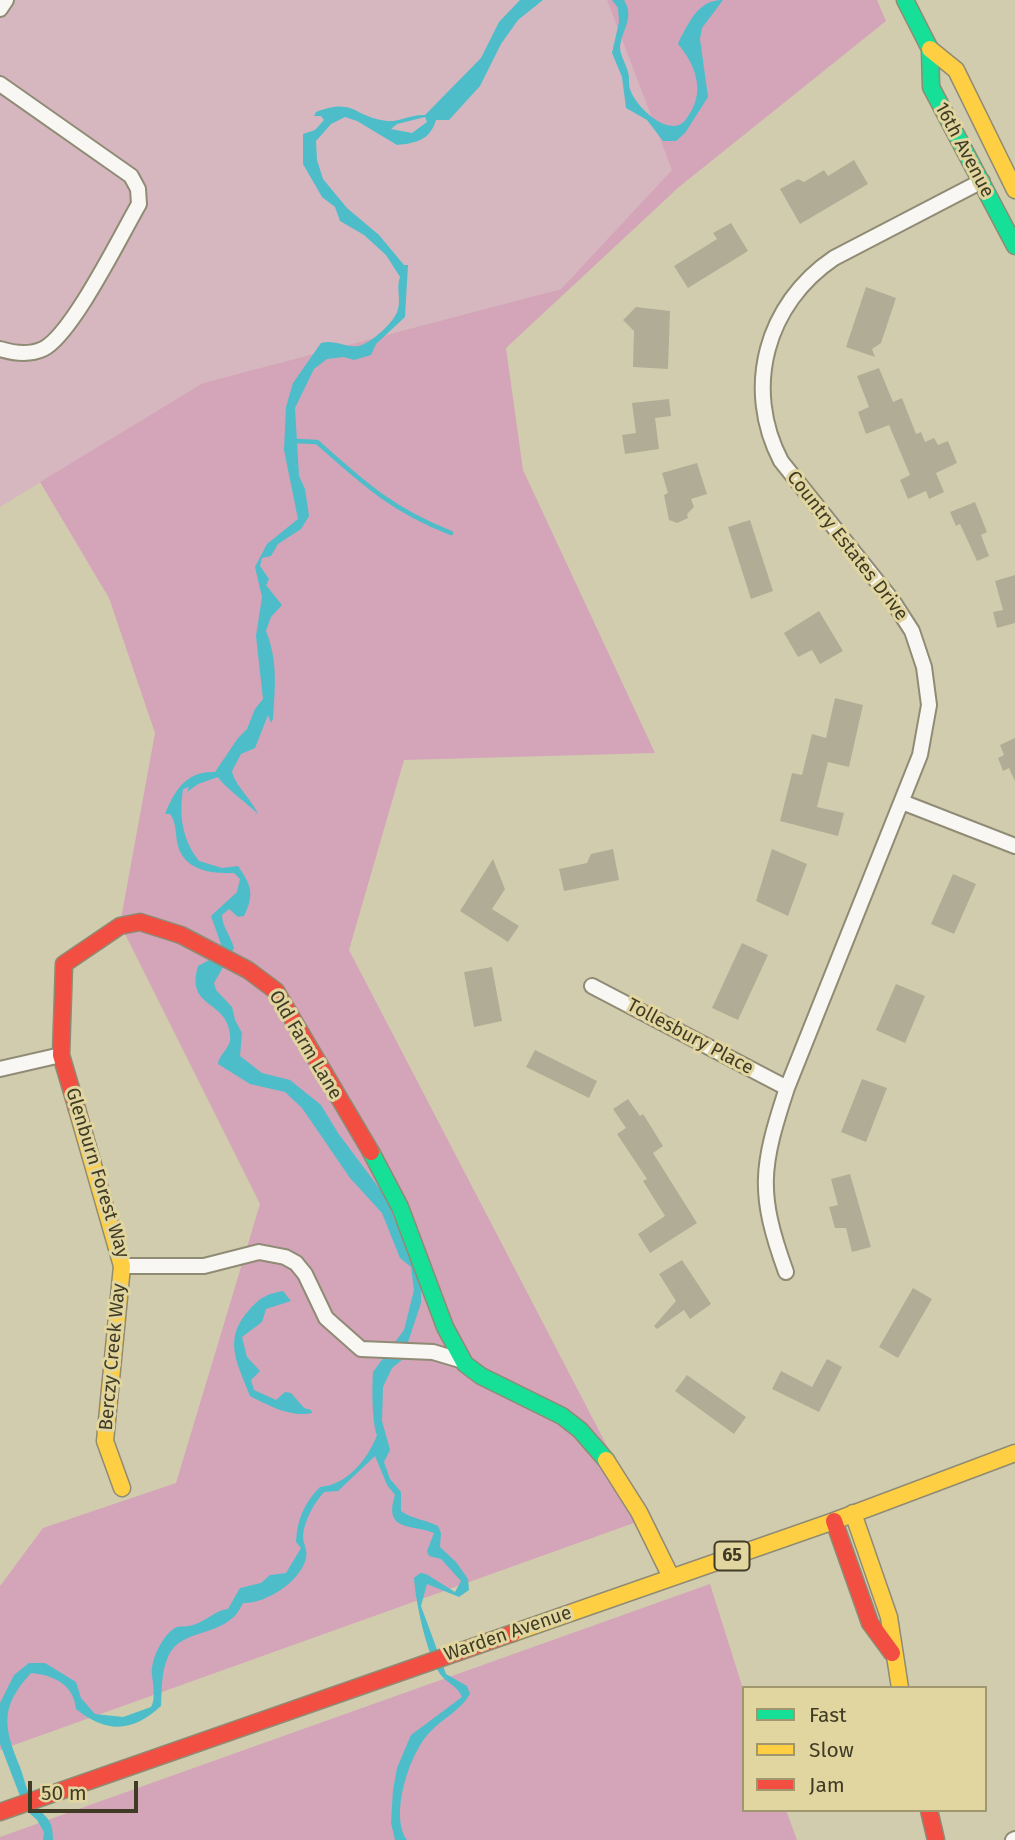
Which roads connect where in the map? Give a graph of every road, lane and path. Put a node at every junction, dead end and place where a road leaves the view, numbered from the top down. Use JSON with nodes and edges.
{"nodes":[{"id":1,"x":6,"y":0,"type":"edge"},
{"id":2,"x":905,"y":0,"type":"edge"},
{"id":3,"x":0,"y":9,"type":"edge"},
{"id":4,"x":930,"y":50,"type":"junction"},
{"id":5,"x":0,"y":84,"type":"edge"},
{"id":6,"x":1010,"y":168,"type":"edge"},
{"id":7,"x":982,"y":181,"type":"junction"},
{"id":8,"x":1015,"y":190,"type":"edge"},
{"id":9,"x":1015,"y":246,"type":"edge"},
{"id":10,"x":0,"y":349,"type":"edge"},
{"id":11,"x":902,"y":802,"type":"junction"},
{"id":12,"x":1015,"y":846,"type":"edge"},
{"id":13,"x":592,"y":986,"type":"dead end"},
{"id":14,"x":61,"y":1055,"type":"junction"},
{"id":15,"x":0,"y":1069,"type":"edge"},
{"id":16,"x":787,"y":1088,"type":"junction"},
{"id":17,"x":122,"y":1266,"type":"junction"},
{"id":18,"x":786,"y":1272,"type":"dead end"},
{"id":19,"x":463,"y":1361,"type":"junction"},
{"id":20,"x":1015,"y":1452,"type":"edge"},
{"id":21,"x":122,"y":1488,"type":"dead end"},
{"id":22,"x":853,"y":1513,"type":"junction"},
{"id":23,"x":834,"y":1521,"type":"junction"},
{"id":24,"x":671,"y":1577,"type":"junction"},
{"id":25,"x":892,"y":1654,"type":"junction"},
{"id":26,"x":900,"y":1686,"type":"edge"},
{"id":27,"x":5,"y":1810,"type":"edge"},
{"id":28,"x":929,"y":1812,"type":"edge"},
{"id":29,"x":936,"y":1840,"type":"edge"}],
"edges":[{"from":1,"to":3,"type":"street"},
{"from":2,"to":4,"type":"street","name":"16th Avenue"},
{"from":4,"to":6,"type":"street","name":"16th Avenue"},
{"from":4,"to":7,"type":"street","name":"16th Avenue"},
{"from":5,"to":10,"type":"street"},
{"from":6,"to":7,"type":"street","name":"Country Estates Drive"},
{"from":6,"to":8,"type":"street","name":"16th Avenue"},
{"from":7,"to":9,"type":"street","name":"16th Avenue"},
{"from":7,"to":11,"type":"street","name":"Country Estates Drive"},
{"from":11,"to":12,"type":"street"},
{"from":11,"to":16,"type":"street","name":"Country Estates Drive"},
{"from":13,"to":16,"type":"street","name":"Tollesbury Place"},
{"from":14,"to":15,"type":"street"},
{"from":14,"to":17,"type":"street","name":"Glenburn Forest Way"},
{"from":14,"to":19,"type":"street","name":"Old Farm Lane"},
{"from":16,"to":18,"type":"street","name":"Country Estates Drive"},
{"from":17,"to":19,"type":"street","name":"Glenburn Forest Way"},
{"from":17,"to":21,"type":"street","name":"Berczy Creek Way"},
{"from":19,"to":24,"type":"street","name":"Glenburn Forest Way"},
{"from":20,"to":22,"type":"street","name":"Warden Avenue","number":"65"},
{"from":22,"to":23,"type":"street","name":"Warden Avenue","number":"65"},
{"from":22,"to":25,"type":"street"},
{"from":23,"to":24,"type":"street","name":"Warden Avenue","number":"65"},
{"from":23,"to":25,"type":"street"},
{"from":24,"to":27,"type":"street","name":"Warden Avenue","number":"65"},
{"from":25,"to":26,"type":"street"},
{"from":28,"to":29,"type":"street"}]}
